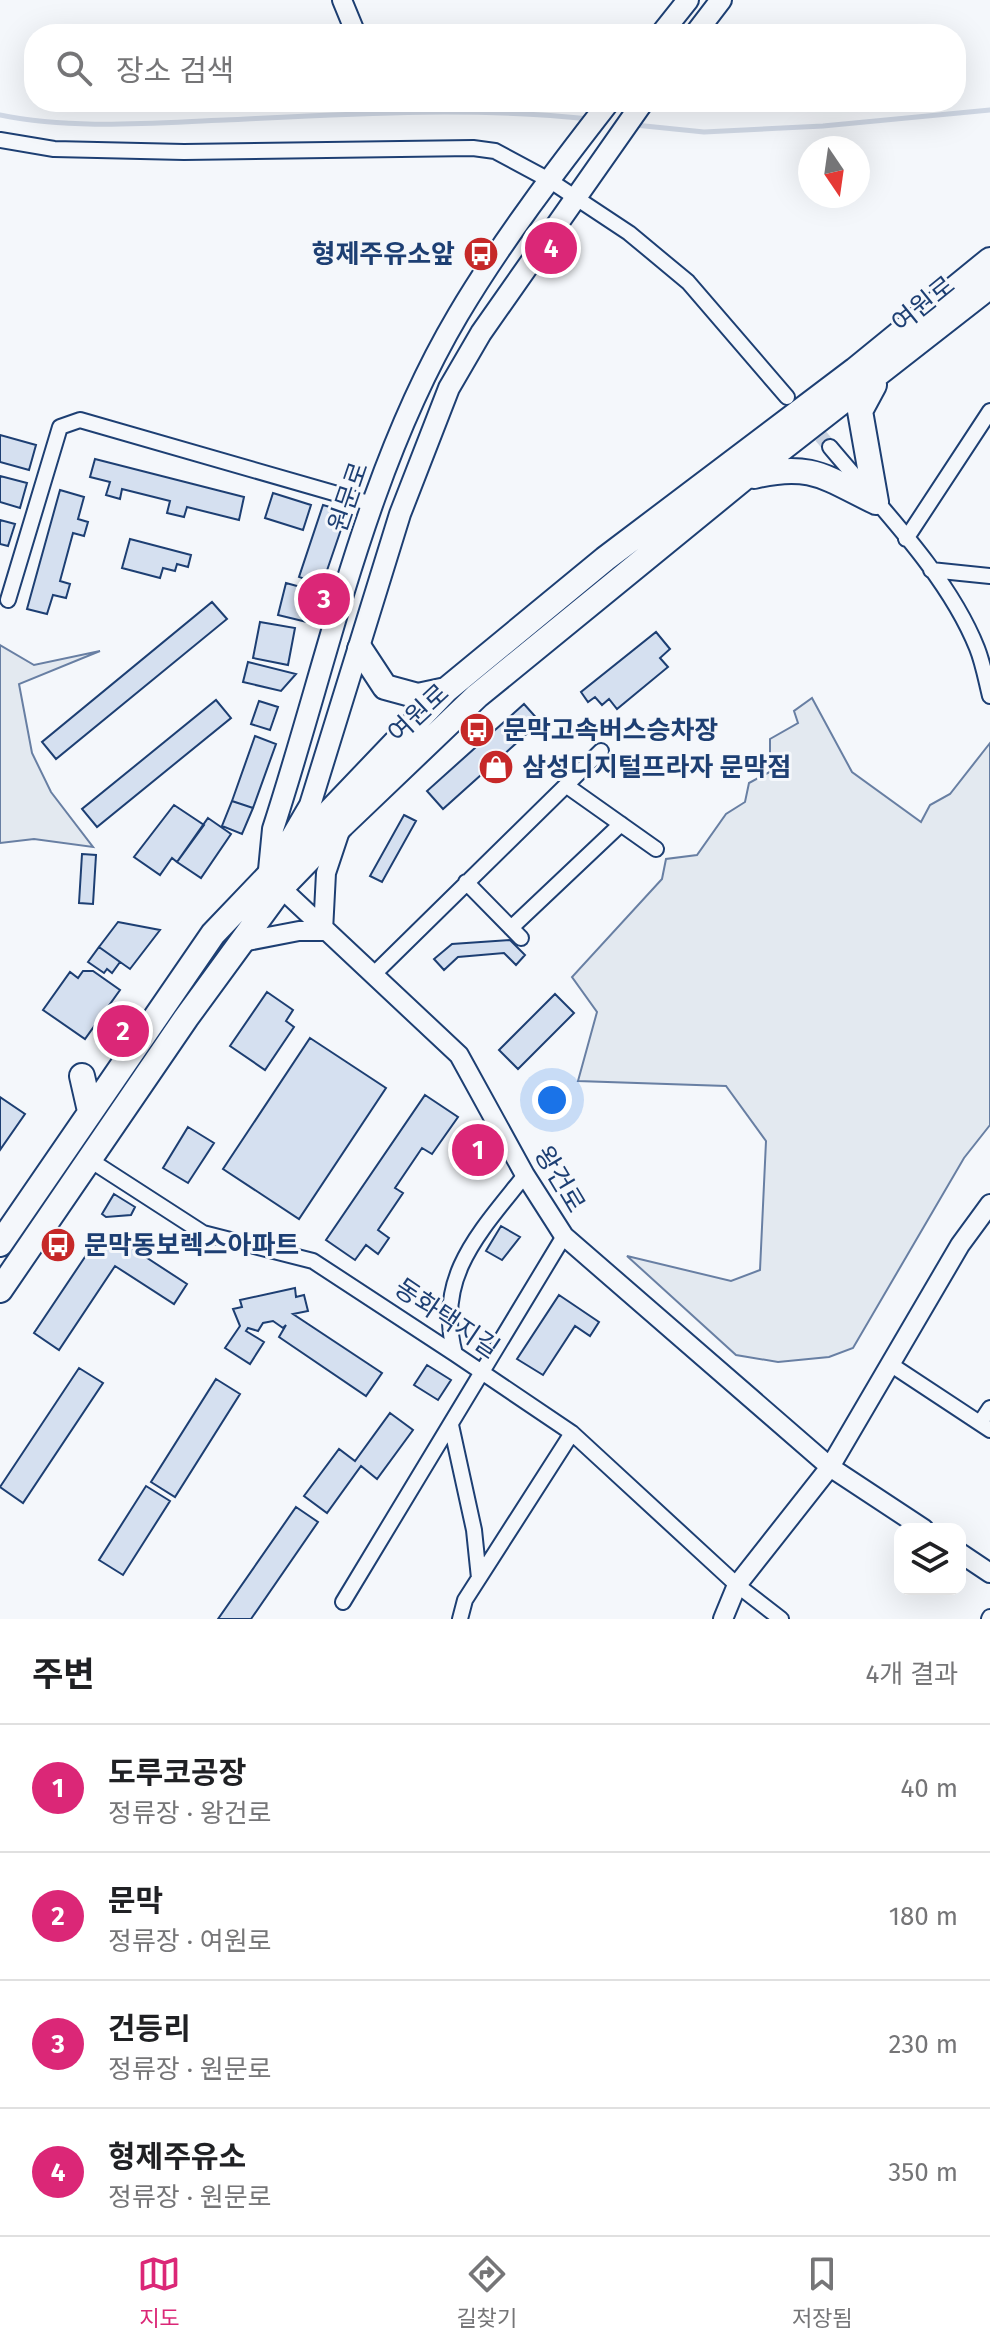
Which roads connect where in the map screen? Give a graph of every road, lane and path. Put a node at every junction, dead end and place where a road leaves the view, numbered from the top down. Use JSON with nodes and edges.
{"nodes":[{"id":1,"x":342,"y":0,"type":"edge"},
{"id":2,"x":688,"y":0,"type":"edge"},
{"id":3,"x":721,"y":0,"type":"edge"},
{"id":4,"x":352,"y":24,"type":"edge"},
{"id":5,"x":669,"y":24,"type":"edge"},
{"id":6,"x":703,"y":24,"type":"edge"},
{"id":7,"x":601,"y":112,"type":"edge"},
{"id":8,"x":636,"y":112,"type":"edge"},
{"id":9,"x":0,"y":140,"type":"edge"},
{"id":10,"x":554,"y":174,"type":"junction"},
{"id":11,"x":578,"y":191,"type":"junction"},
{"id":12,"x":990,"y":260,"type":"edge"},
{"id":13,"x":990,"y":286,"type":"edge"},
{"id":14,"x":879,"y":375,"type":"junction"},
{"id":15,"x":787,"y":397,"type":"dead end"},
{"id":16,"x":990,"y":411,"type":"edge"},
{"id":17,"x":830,"y":447,"type":"tunnel mouth"},
{"id":18,"x":744,"y":478,"type":"junction"},
{"id":19,"x":876,"y":502,"type":"junction"},
{"id":20,"x":372,"y":504,"type":"junction"},
{"id":21,"x":400,"y":514,"type":"junction"},
{"id":22,"x":906,"y":539,"type":"junction"},
{"id":23,"x":931,"y":570,"type":"junction"},
{"id":24,"x":990,"y":576,"type":"edge"},
{"id":25,"x":8,"y":600,"type":"dead end"},
{"id":26,"x":360,"y":649,"type":"junction"},
{"id":27,"x":446,"y":690,"type":"junction"},
{"id":28,"x":990,"y":696,"type":"edge"},
{"id":29,"x":601,"y":751,"type":"dead end"},
{"id":30,"x":567,"y":786,"type":"junction"},
{"id":31,"x":621,"y":824,"type":"junction"},
{"id":32,"x":342,"y":825,"type":"junction"},
{"id":33,"x":656,"y":849,"type":"dead end"},
{"id":34,"x":466,"y":882,"type":"junction"},
{"id":35,"x":274,"y":883,"type":"junction"},
{"id":36,"x":323,"y":931,"type":"junction"},
{"id":37,"x":242,"y":942,"type":"junction"},
{"id":38,"x":373,"y":975,"type":"junction"},
{"id":39,"x":82,"y":1076,"type":"dead end"},
{"id":40,"x":90,"y":1111,"type":"junction"},
{"id":41,"x":67,"y":1146,"type":"junction"},
{"id":42,"x":90,"y":1160,"type":"junction"},
{"id":43,"x":525,"y":1175,"type":"junction"},
{"id":44,"x":990,"y":1204,"type":"edge"},
{"id":45,"x":564,"y":1236,"type":"junction"},
{"id":46,"x":0,"y":1244,"type":"edge"},
{"id":47,"x":0,"y":1290,"type":"edge"},
{"id":48,"x":455,"y":1354,"type":"junction"},
{"id":49,"x":890,"y":1364,"type":"junction"},
{"id":50,"x":481,"y":1373,"type":"junction"},
{"id":51,"x":990,"y":1408,"type":"edge"},
{"id":52,"x":451,"y":1425,"type":"junction"},
{"id":53,"x":985,"y":1426,"type":"edge"},
{"id":54,"x":572,"y":1433,"type":"junction"},
{"id":55,"x":830,"y":1467,"type":"junction"},
{"id":56,"x":915,"y":1523,"type":"edge"},
{"id":57,"x":966,"y":1557,"type":"edge"},
{"id":58,"x":990,"y":1573,"type":"edge"},
{"id":59,"x":479,"y":1578,"type":"junction"},
{"id":60,"x":737,"y":1585,"type":"junction"},
{"id":61,"x":343,"y":1602,"type":"dead end"},
{"id":62,"x":460,"y":1619,"type":"edge"},
{"id":63,"x":723,"y":1619,"type":"edge"},
{"id":64,"x":781,"y":1619,"type":"edge"}],
"edges":[{"from":1,"to":4,"type":"street"},
{"from":2,"to":5,"type":"main road"},
{"from":3,"to":6,"type":"main road"},
{"from":7,"to":10,"type":"main road","name":"원문로"},
{"from":8,"to":11,"type":"main road"},
{"from":9,"to":10,"type":"street"},
{"from":10,"to":11,"type":"street"},
{"from":10,"to":20,"type":"main road","name":"원문로"},
{"from":11,"to":15,"type":"street"},
{"from":11,"to":21,"type":"main road"},
{"from":12,"to":27,"type":"highway","name":"여원로"},
{"from":13,"to":14,"type":"highway","name":"여원로"},
{"from":14,"to":18,"type":"highway","name":"여원로"},
{"from":14,"to":19,"type":"highway"},
{"from":16,"to":22,"type":"street"},
{"from":17,"to":19,"type":"street"},
{"from":18,"to":19,"type":"highway"},
{"from":18,"to":32,"type":"highway","name":"여원로"},
{"from":19,"to":22,"type":"street"},
{"from":20,"to":21,"type":"main road"},
{"from":20,"to":25,"type":"street"},
{"from":20,"to":35,"type":"main road","name":"원문로"},
{"from":21,"to":26,"type":"main road"},
{"from":22,"to":23,"type":"street"},
{"from":23,"to":24,"type":"street"},
{"from":23,"to":28,"type":"street"},
{"from":26,"to":27,"type":"highway"},
{"from":26,"to":35,"type":"main road"},
{"from":27,"to":35,"type":"highway","name":"여원로"},
{"from":29,"to":30,"type":"street"},
{"from":30,"to":31,"type":"street"},
{"from":30,"to":34,"type":"street"},
{"from":31,"to":33,"type":"street"},
{"from":31,"to":34,"type":"street"},
{"from":32,"to":35,"type":"highway","name":"여원로"},
{"from":32,"to":36,"type":"street"},
{"from":34,"to":38,"type":"street"},
{"from":35,"to":36,"type":"street","name":"왕건로"},
{"from":35,"to":37,"type":"highway","name":"여원로"},
{"from":35,"to":40,"type":"highway","name":"여원로"},
{"from":36,"to":37,"type":"street"},
{"from":36,"to":38,"type":"street","name":"왕건로"},
{"from":37,"to":42,"type":"highway","name":"여원로"},
{"from":38,"to":43,"type":"street","name":"왕건로"},
{"from":39,"to":40,"type":"highway"},
{"from":40,"to":41,"type":"highway","name":"여원로"},
{"from":41,"to":42,"type":"highway"},
{"from":41,"to":46,"type":"highway","name":"여원로"},
{"from":42,"to":47,"type":"highway","name":"여원로"},
{"from":42,"to":48,"type":"street","name":"동화택지길"},
{"from":43,"to":45,"type":"street","name":"왕건로"},
{"from":43,"to":48,"type":"street"},
{"from":44,"to":49,"type":"street"},
{"from":45,"to":50,"type":"street"},
{"from":45,"to":55,"type":"street","name":"왕건로"},
{"from":48,"to":50,"type":"street","name":"동화택지길"},
{"from":49,"to":53,"type":"street"},
{"from":49,"to":55,"type":"street"},
{"from":50,"to":52,"type":"street"},
{"from":50,"to":54,"type":"street","name":"동화택지길"},
{"from":51,"to":53,"type":"street"},
{"from":52,"to":59,"type":"street"},
{"from":52,"to":61,"type":"street"},
{"from":54,"to":59,"type":"street"},
{"from":54,"to":60,"type":"street","name":"동화택지길"},
{"from":55,"to":56,"type":"street","name":"왕건로"},
{"from":55,"to":60,"type":"street"},
{"from":57,"to":58,"type":"street"},
{"from":59,"to":62,"type":"street"},
{"from":60,"to":63,"type":"street"},
{"from":60,"to":64,"type":"street","name":"동화택지길"}]}
